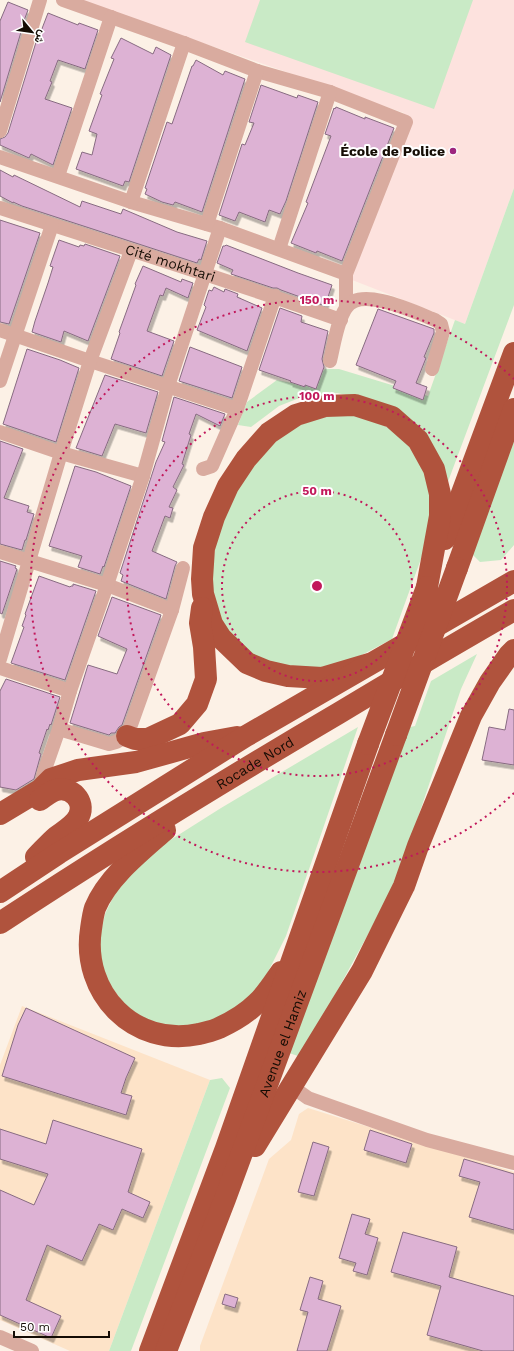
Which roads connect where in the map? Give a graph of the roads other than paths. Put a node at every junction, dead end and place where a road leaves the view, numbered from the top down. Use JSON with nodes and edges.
{"nodes":[{"id":1,"x":40,"y":0,"type":"edge"},
{"id":2,"x":63,"y":0,"type":"edge"},
{"id":3,"x":111,"y":17,"type":"junction"},
{"id":4,"x":184,"y":44,"type":"junction"},
{"id":5,"x":257,"y":72,"type":"junction"},
{"id":6,"x":330,"y":92,"type":"junction"},
{"id":7,"x":0,"y":131,"type":"edge"},
{"id":8,"x":0,"y":157,"type":"edge"},
{"id":9,"x":58,"y":176,"type":"junction"},
{"id":10,"x":131,"y":202,"type":"junction"},
{"id":11,"x":0,"y":208,"type":"edge"},
{"id":12,"x":52,"y":225,"type":"junction"},
{"id":13,"x":213,"y":226,"type":"junction"},
{"id":14,"x":279,"y":250,"type":"junction"},
{"id":15,"x":131,"y":251,"type":"junction"},
{"id":16,"x":206,"y":273,"type":"junction"},
{"id":17,"x":346,"y":274,"type":"junction"},
{"id":18,"x":275,"y":296,"type":"junction"},
{"id":19,"x":343,"y":313,"type":"junction"},
{"id":20,"x":0,"y":330,"type":"edge"},
{"id":21,"x":15,"y":335,"type":"junction"},
{"id":22,"x":514,"y":353,"type":"edge"},
{"id":23,"x":90,"y":361,"type":"junction"},
{"id":24,"x":330,"y":361,"type":"dead end"},
{"id":25,"x":432,"y":369,"type":"dead end"},
{"id":26,"x":0,"y":381,"type":"edge"},
{"id":27,"x":168,"y":386,"type":"junction"},
{"id":28,"x":237,"y":409,"type":"junction"},
{"id":29,"x":514,"y":409,"type":"edge"},
{"id":30,"x":0,"y":432,"type":"edge"},
{"id":31,"x":61,"y":453,"type":"junction"},
{"id":32,"x":204,"y":470,"type":"dead end"},
{"id":33,"x":143,"y":476,"type":"junction"},
{"id":34,"x":0,"y":552,"type":"edge"},
{"id":35,"x":29,"y":561,"type":"junction"},
{"id":36,"x":183,"y":568,"type":"dead end"},
{"id":37,"x":514,"y":581,"type":"edge"},
{"id":38,"x":107,"y":585,"type":"junction"},
{"id":39,"x":427,"y":587,"type":"junction"},
{"id":40,"x":203,"y":594,"type":"junction"},
{"id":41,"x":172,"y":610,"type":"junction"},
{"id":42,"x":514,"y":610,"type":"edge"},
{"id":43,"x":514,"y":650,"type":"edge"},
{"id":44,"x":0,"y":659,"type":"edge"},
{"id":45,"x":369,"y":664,"type":"junction"},
{"id":46,"x":0,"y":668,"type":"edge"},
{"id":47,"x":70,"y":691,"type":"junction"},
{"id":48,"x":59,"y":729,"type":"junction"},
{"id":49,"x":127,"y":736,"type":"junction"},
{"id":50,"x":246,"y":736,"type":"junction"},
{"id":51,"x":218,"y":784,"type":"junction"},
{"id":52,"x":40,"y":790,"type":"junction"},
{"id":53,"x":0,"y":814,"type":"edge"},
{"id":54,"x":0,"y":828,"type":"edge"},
{"id":55,"x":2,"y":890,"type":"edge"},
{"id":56,"x":0,"y":923,"type":"edge"},
{"id":57,"x":292,"y":959,"type":"junction"},
{"id":58,"x":291,"y":1086,"type":"junction"},
{"id":59,"x":514,"y":1163,"type":"edge"},
{"id":60,"x":225,"y":1199,"type":"junction"},
{"id":61,"x":0,"y":1336,"type":"edge"},
{"id":62,"x":32,"y":1351,"type":"edge"},
{"id":63,"x":150,"y":1351,"type":"edge"},
{"id":64,"x":166,"y":1351,"type":"edge"}],
"edges":[{"from":1,"to":7,"type":"street"},
{"from":2,"to":3,"type":"street"},
{"from":3,"to":4,"type":"street"},
{"from":3,"to":9,"type":"street"},
{"from":4,"to":5,"type":"street"},
{"from":4,"to":10,"type":"street"},
{"from":5,"to":6,"type":"street"},
{"from":5,"to":13,"type":"street"},
{"from":6,"to":14,"type":"street"},
{"from":6,"to":17,"type":"street"},
{"from":8,"to":9,"type":"street"},
{"from":9,"to":10,"type":"street"},
{"from":10,"to":13,"type":"street"},
{"from":11,"to":12,"type":"street","name":"Cité mokhtari"},
{"from":12,"to":15,"type":"street","name":"Cité mokhtari"},
{"from":12,"to":21,"type":"street"},
{"from":13,"to":14,"type":"street"},
{"from":13,"to":16,"type":"street"},
{"from":14,"to":17,"type":"street"},
{"from":15,"to":16,"type":"street","name":"Cité mokhtari"},
{"from":15,"to":23,"type":"street"},
{"from":16,"to":18,"type":"street","name":"Cité mokhtari"},
{"from":16,"to":27,"type":"street"},
{"from":17,"to":19,"type":"street"},
{"from":18,"to":19,"type":"street","name":"Cité mokhtari"},
{"from":18,"to":28,"type":"street"},
{"from":19,"to":24,"type":"street"},
{"from":19,"to":25,"type":"street"},
{"from":20,"to":21,"type":"street"},
{"from":21,"to":23,"type":"street"},
{"from":21,"to":26,"type":"street"},
{"from":22,"to":39,"type":"highway"},
{"from":23,"to":27,"type":"street"},
{"from":23,"to":31,"type":"street"},
{"from":27,"to":28,"type":"street"},
{"from":27,"to":33,"type":"street"},
{"from":28,"to":32,"type":"street"},
{"from":29,"to":60,"type":"highway","name":"Avenue el Hamiz","bridge":true},
{"from":30,"to":31,"type":"street"},
{"from":31,"to":33,"type":"street"},
{"from":31,"to":35,"type":"street"},
{"from":33,"to":38,"type":"street"},
{"from":34,"to":35,"type":"street"},
{"from":35,"to":38,"type":"street"},
{"from":35,"to":44,"type":"street"},
{"from":36,"to":41,"type":"street"},
{"from":37,"to":45,"type":"highway","name":"Rocade Nord"},
{"from":38,"to":41,"type":"street"},
{"from":38,"to":47,"type":"street"},
{"from":39,"to":40,"type":"highway"},
{"from":39,"to":57,"type":"highway","bridge":true},
{"from":40,"to":45,"type":"highway"},
{"from":40,"to":49,"type":"highway"},
{"from":41,"to":49,"type":"street"},
{"from":42,"to":51,"type":"highway","name":"Rocade Nord"},
{"from":43,"to":58,"type":"highway"},
{"from":45,"to":50,"type":"highway","name":"Rocade Nord"},
{"from":46,"to":47,"type":"street"},
{"from":47,"to":48,"type":"street"},
{"from":48,"to":49,"type":"street"},
{"from":48,"to":52,"type":"street"},
{"from":50,"to":52,"type":"highway"},
{"from":50,"to":55,"type":"highway","name":"Rocade Nord"},
{"from":51,"to":56,"type":"highway","name":"Rocade Nord"},
{"from":51,"to":57,"type":"highway"},
{"from":52,"to":53,"type":"highway"},
{"from":54,"to":55,"type":"highway"},
{"from":57,"to":63,"type":"highway"},
{"from":58,"to":59,"type":"street"},
{"from":58,"to":60,"type":"highway"},
{"from":60,"to":64,"type":"highway","name":"Avenue el Hamiz"},
{"from":61,"to":62,"type":"street"}]}
